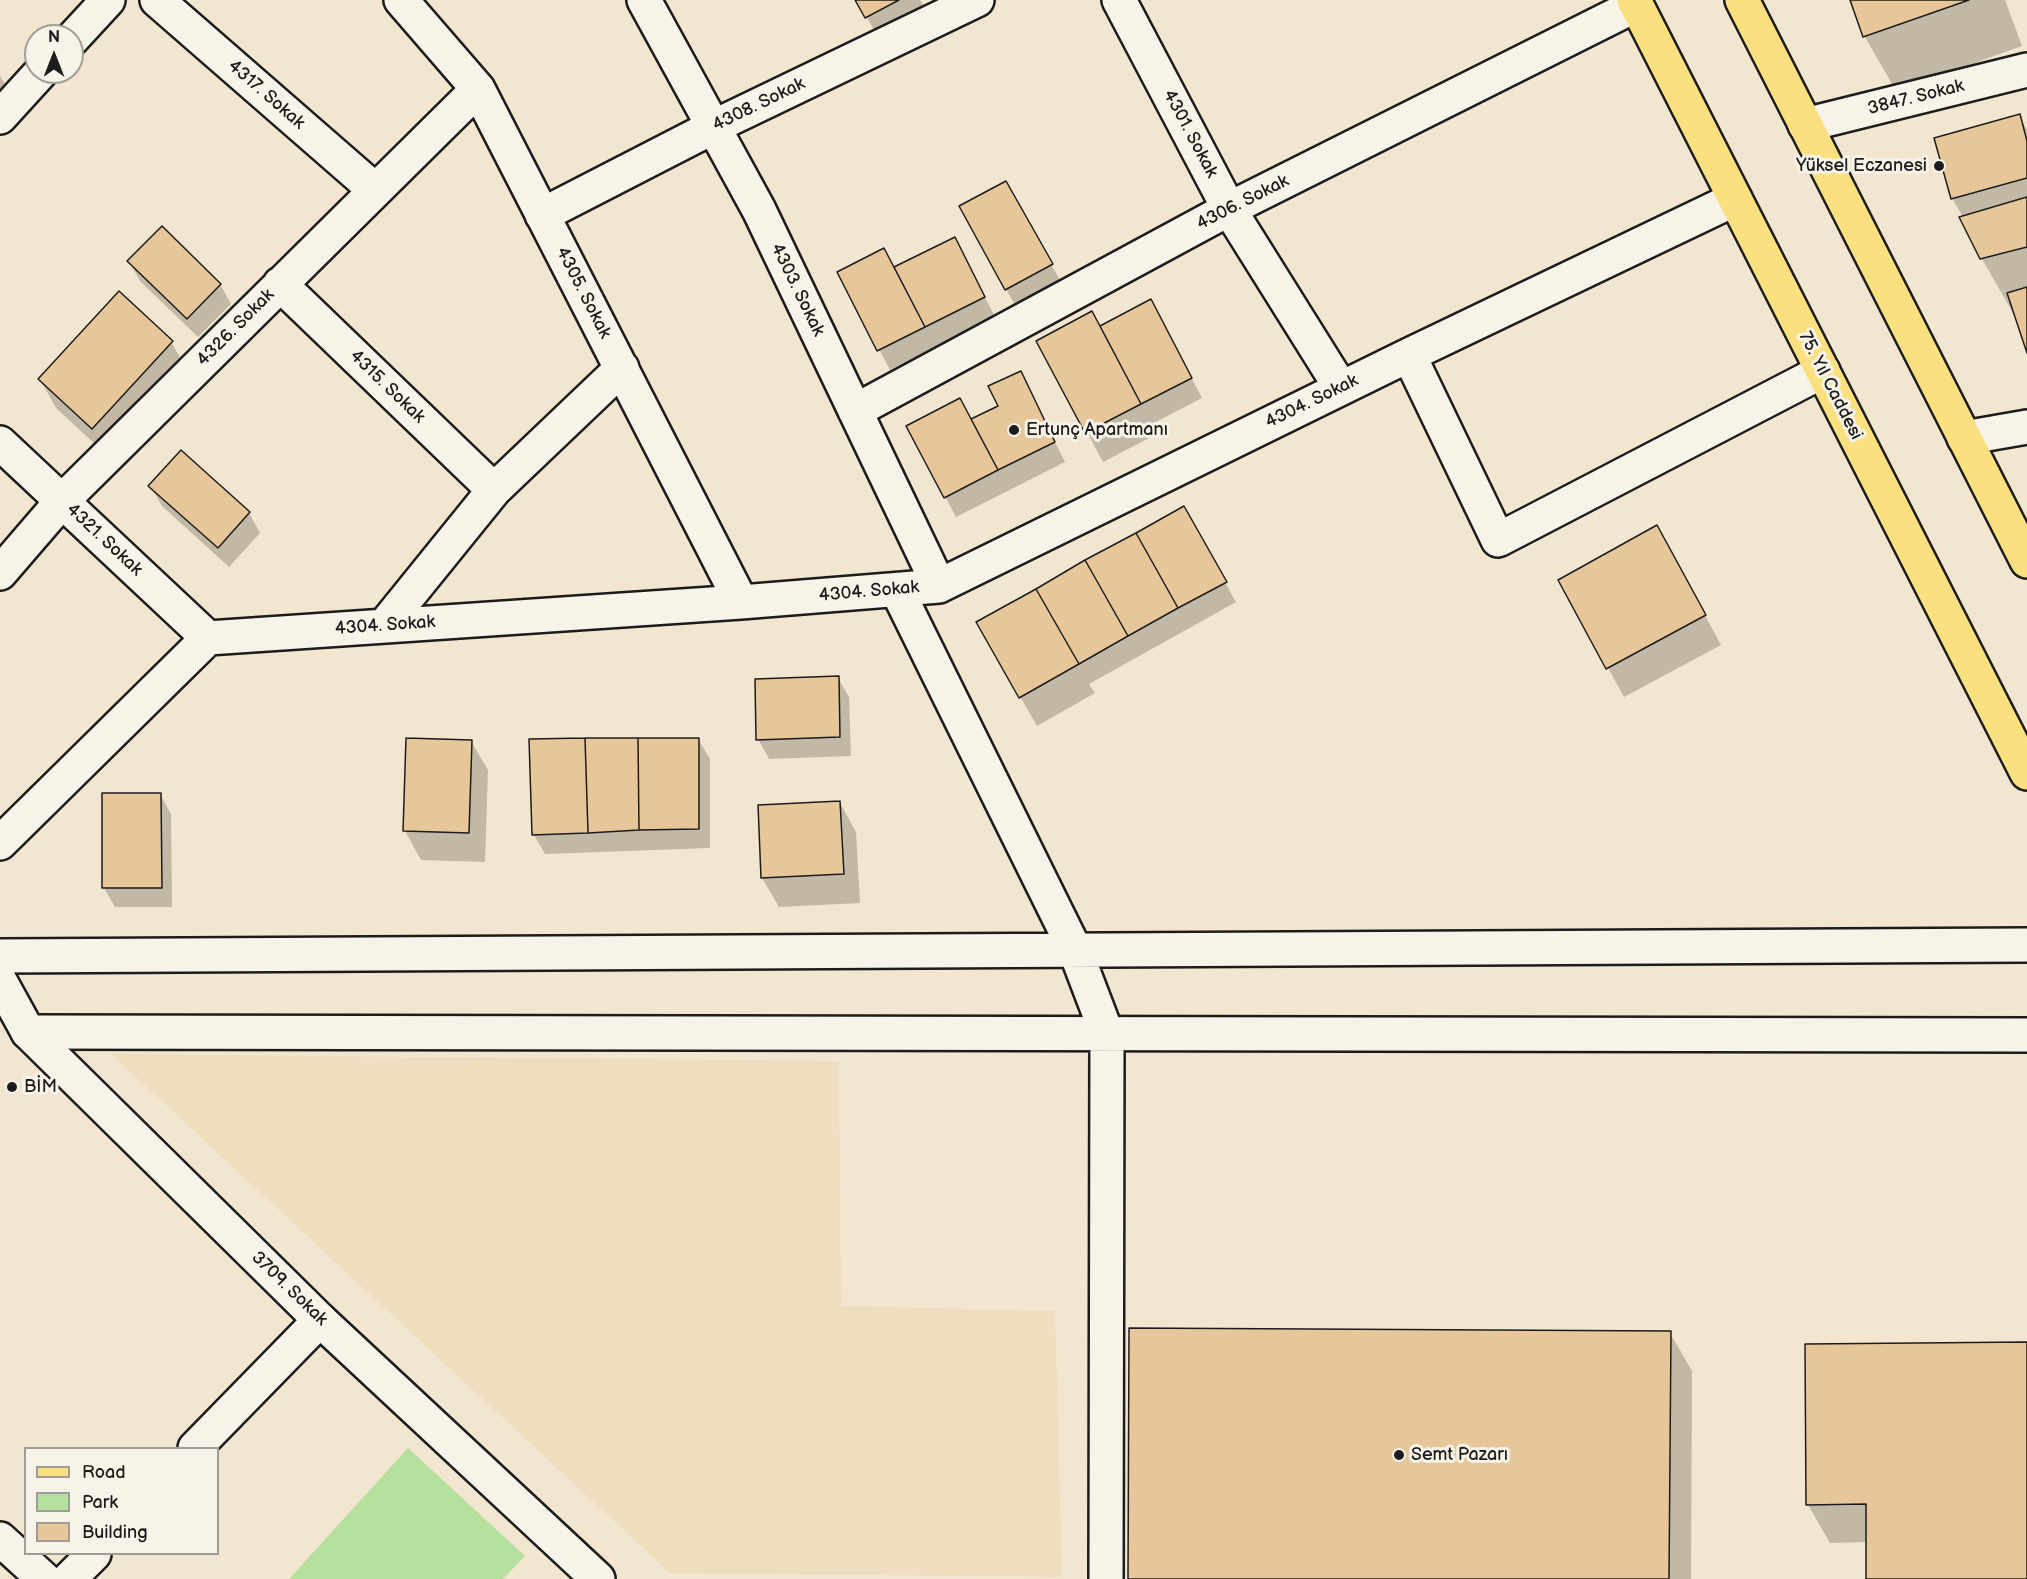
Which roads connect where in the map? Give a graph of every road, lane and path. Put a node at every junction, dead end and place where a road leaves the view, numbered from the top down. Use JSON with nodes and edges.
{"nodes":[{"id":1,"x":108,"y":0,"type":"edge"},
{"id":2,"x":158,"y":0,"type":"edge"},
{"id":3,"x":401,"y":0,"type":"edge"},
{"id":4,"x":644,"y":0,"type":"edge"},
{"id":5,"x":977,"y":0,"type":"edge"},
{"id":6,"x":1119,"y":0,"type":"edge"},
{"id":7,"x":1742,"y":0,"type":"edge"},
{"id":8,"x":1635,"y":2,"type":"edge"},
{"id":9,"x":84,"y":26,"type":"edge"},
{"id":10,"x":2027,"y":70,"type":"edge"},
{"id":11,"x":30,"y":84,"type":"edge"},
{"id":12,"x":478,"y":88,"type":"junction"},
{"id":13,"x":0,"y":117,"type":"edge"},
{"id":14,"x":1805,"y":125,"type":"junction"},
{"id":15,"x":713,"y":127,"type":"junction"},
{"id":16,"x":375,"y":190,"type":"junction"},
{"id":17,"x":1735,"y":199,"type":"junction"},
{"id":18,"x":1229,"y":210,"type":"junction"},
{"id":19,"x":542,"y":215,"type":"junction"},
{"id":20,"x":280,"y":284,"type":"junction"},
{"id":21,"x":1409,"y":354,"type":"junction"},
{"id":22,"x":622,"y":368,"type":"junction"},
{"id":23,"x":1823,"y":371,"type":"junction"},
{"id":24,"x":1341,"y":388,"type":"junction"},
{"id":25,"x":855,"y":411,"type":"junction"},
{"id":26,"x":2027,"y":427,"type":"edge"},
{"id":27,"x":1964,"y":438,"type":"junction"},
{"id":28,"x":0,"y":443,"type":"edge"},
{"id":29,"x":494,"y":490,"type":"junction"},
{"id":30,"x":62,"y":501,"type":"junction"},
{"id":31,"x":2027,"y":561,"type":"edge"},
{"id":32,"x":0,"y":573,"type":"edge"},
{"id":33,"x":939,"y":586,"type":"junction"},
{"id":34,"x":897,"y":590,"type":"junction"},
{"id":35,"x":741,"y":602,"type":"junction"},
{"id":36,"x":384,"y":626,"type":"junction"},
{"id":37,"x":208,"y":638,"type":"junction"},
{"id":38,"x":2027,"y":772,"type":"edge"},
{"id":39,"x":0,"y":843,"type":"edge"},
{"id":40,"x":2027,"y":945,"type":"edge"},
{"id":41,"x":1075,"y":950,"type":"junction"},
{"id":42,"x":0,"y":956,"type":"edge"},
{"id":43,"x":3,"y":994,"type":"edge"},
{"id":44,"x":28,"y":1032,"type":"junction"},
{"id":45,"x":1107,"y":1034,"type":"junction"},
{"id":46,"x":2027,"y":1035,"type":"edge"},
{"id":47,"x":320,"y":1320,"type":"junction"},
{"id":48,"x":197,"y":1447,"type":"edge"},
{"id":49,"x":0,"y":1539,"type":"edge"},
{"id":50,"x":93,"y":1555,"type":"edge"},
{"id":51,"x":44,"y":1579,"type":"edge"},
{"id":52,"x":69,"y":1579,"type":"edge"},
{"id":53,"x":598,"y":1579,"type":"edge"},
{"id":54,"x":1106,"y":1579,"type":"edge"}],
"edges":[{"from":1,"to":9,"type":"street"},
{"from":2,"to":16,"type":"street","name":"4317. Sokak"},
{"from":3,"to":12,"type":"street","name":"4305. Sokak"},
{"from":4,"to":15,"type":"street","name":"4303. Sokak"},
{"from":5,"to":15,"type":"street","name":"4308. Sokak"},
{"from":6,"to":18,"type":"street","name":"4301. Sokak"},
{"from":7,"to":14,"type":"main road"},
{"from":8,"to":17,"type":"main road","name":"75. Yıl Caddesi"},
{"from":8,"to":18,"type":"street","name":"4306. Sokak"},
{"from":10,"to":14,"type":"street","name":"3847. Sokak"},
{"from":11,"to":13,"type":"street"},
{"from":12,"to":16,"type":"street","name":"4326. Sokak"},
{"from":12,"to":19,"type":"street","name":"4305. Sokak"},
{"from":14,"to":27,"type":"main road"},
{"from":15,"to":19,"type":"street","name":"4308. Sokak"},
{"from":15,"to":25,"type":"street","name":"4303. Sokak"},
{"from":16,"to":20,"type":"street","name":"4326. Sokak"},
{"from":17,"to":21,"type":"street","name":"4304. Sokak"},
{"from":17,"to":23,"type":"main road","name":"75. Yıl Caddesi"},
{"from":18,"to":24,"type":"street","name":"4301. Sokak"},
{"from":18,"to":25,"type":"street","name":"4306. Sokak"},
{"from":19,"to":22,"type":"street","name":"4305. Sokak"},
{"from":20,"to":29,"type":"street","name":"4315. Sokak"},
{"from":20,"to":30,"type":"street","name":"4326. Sokak"},
{"from":21,"to":23,"type":"street"},
{"from":21,"to":24,"type":"street","name":"4304. Sokak"},
{"from":22,"to":29,"type":"street"},
{"from":22,"to":35,"type":"street","name":"4305. Sokak"},
{"from":23,"to":38,"type":"main road","name":"75. Yıl Caddesi"},
{"from":24,"to":33,"type":"street","name":"4304. Sokak"},
{"from":25,"to":33,"type":"street","name":"4303. Sokak"},
{"from":26,"to":27,"type":"street"},
{"from":27,"to":31,"type":"main road"},
{"from":28,"to":30,"type":"street","name":"4321. Sokak"},
{"from":29,"to":36,"type":"street"},
{"from":30,"to":32,"type":"street","name":"4326. Sokak"},
{"from":30,"to":37,"type":"street","name":"4321. Sokak"},
{"from":33,"to":34,"type":"street","name":"4304. Sokak"},
{"from":34,"to":35,"type":"street","name":"4304. Sokak"},
{"from":34,"to":41,"type":"street"},
{"from":35,"to":36,"type":"street","name":"4304. Sokak"},
{"from":36,"to":37,"type":"street","name":"4304. Sokak"},
{"from":37,"to":39,"type":"street"},
{"from":40,"to":41,"type":"street"},
{"from":41,"to":42,"type":"street"},
{"from":41,"to":45,"type":"street"},
{"from":43,"to":44,"type":"street","name":"3709. Sokak"},
{"from":44,"to":45,"type":"street"},
{"from":44,"to":47,"type":"street","name":"3709. Sokak"},
{"from":45,"to":46,"type":"street"},
{"from":45,"to":54,"type":"street"},
{"from":47,"to":48,"type":"street"},
{"from":47,"to":53,"type":"street","name":"3709. Sokak"},
{"from":49,"to":51,"type":"street"},
{"from":50,"to":52,"type":"street"}]}
